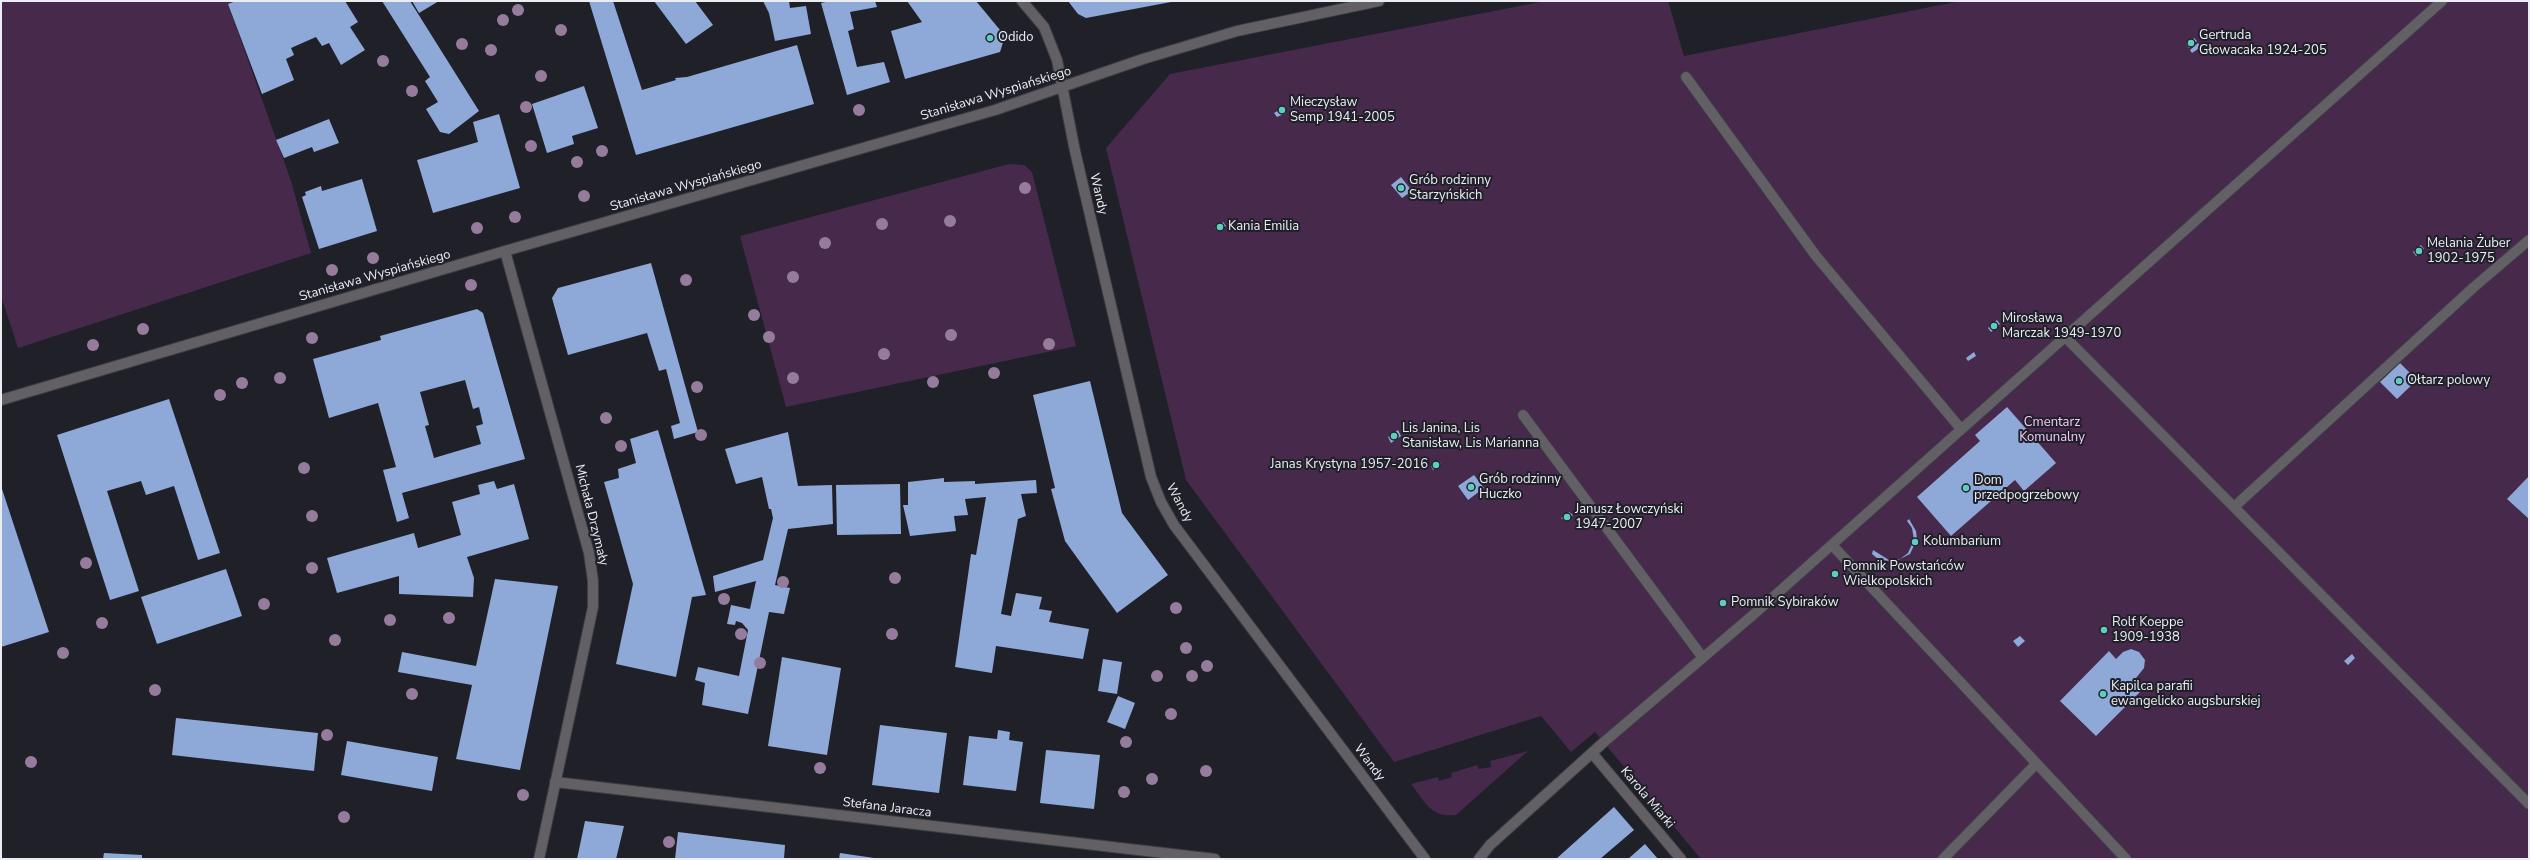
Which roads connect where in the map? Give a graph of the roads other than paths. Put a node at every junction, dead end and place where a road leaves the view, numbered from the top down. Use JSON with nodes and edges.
{"nodes":[{"id":1,"x":1022,"y":1,"type":"edge"},
{"id":2,"x":1379,"y":1,"type":"edge"},
{"id":3,"x":2442,"y":1,"type":"edge"},
{"id":4,"x":1686,"y":77,"type":"dead end"},
{"id":5,"x":1063,"y":88,"type":"junction"},
{"id":6,"x":2529,"y":240,"type":"edge"},
{"id":7,"x":505,"y":251,"type":"junction"},
{"id":8,"x":2065,"y":337,"type":"junction"},
{"id":9,"x":1,"y":400,"type":"edge"},
{"id":10,"x":1523,"y":415,"type":"dead end"},
{"id":11,"x":1961,"y":430,"type":"junction"},
{"id":12,"x":2234,"y":507,"type":"junction"},
{"id":13,"x":1832,"y":545,"type":"junction"},
{"id":14,"x":1703,"y":658,"type":"junction"},
{"id":15,"x":1592,"y":753,"type":"junction"},
{"id":16,"x":2036,"y":764,"type":"junction"},
{"id":17,"x":555,"y":782,"type":"junction"},
{"id":18,"x":2529,"y":804,"type":"edge"},
{"id":19,"x":538,"y":859,"type":"edge"},
{"id":20,"x":1215,"y":859,"type":"edge"},
{"id":21,"x":1425,"y":859,"type":"edge"},
{"id":22,"x":1479,"y":859,"type":"edge"},
{"id":23,"x":1681,"y":859,"type":"edge"},
{"id":24,"x":1943,"y":859,"type":"edge"},
{"id":25,"x":2126,"y":859,"type":"edge"}],
"edges":[{"from":1,"to":5,"type":"street","name":"Wandy"},
{"from":2,"to":5,"type":"street","name":"Stanisława Wyspiańskiego"},
{"from":3,"to":8,"type":"street"},
{"from":4,"to":11,"type":"street"},
{"from":5,"to":7,"type":"street","name":"Stanisława Wyspiańskiego"},
{"from":5,"to":21,"type":"street","name":"Wandy"},
{"from":6,"to":12,"type":"street"},
{"from":7,"to":9,"type":"street","name":"Stanisława Wyspiańskiego"},
{"from":7,"to":17,"type":"street","name":"Michała Drzymały"},
{"from":8,"to":11,"type":"street"},
{"from":8,"to":12,"type":"street"},
{"from":10,"to":14,"type":"street"},
{"from":11,"to":13,"type":"street"},
{"from":12,"to":18,"type":"street"},
{"from":13,"to":14,"type":"street"},
{"from":13,"to":16,"type":"street"},
{"from":14,"to":15,"type":"street"},
{"from":15,"to":22,"type":"street"},
{"from":15,"to":23,"type":"street","name":"Karola Miarki"},
{"from":16,"to":24,"type":"street"},
{"from":16,"to":25,"type":"street"},
{"from":17,"to":19,"type":"street","name":"Michała Drzymały"},
{"from":17,"to":20,"type":"street","name":"Stefana Jaracza"}]}
